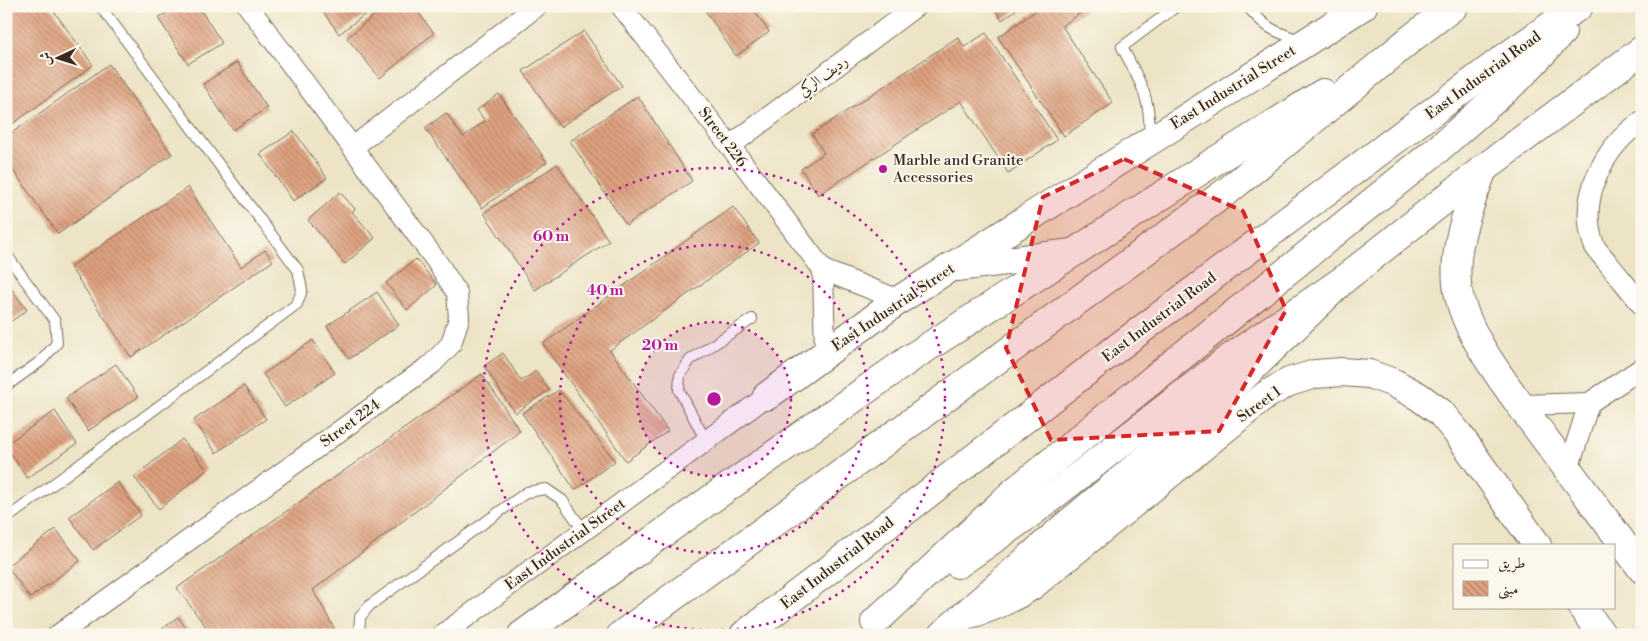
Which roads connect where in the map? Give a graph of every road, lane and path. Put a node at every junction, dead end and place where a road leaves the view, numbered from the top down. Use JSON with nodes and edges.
{"nodes":[{"id":1,"x":100,"y":6,"type":"edge"},
{"id":2,"x":248,"y":6,"type":"edge"},
{"id":3,"x":537,"y":6,"type":"edge"},
{"id":4,"x":621,"y":6,"type":"edge"},
{"id":5,"x":916,"y":6,"type":"edge"},
{"id":6,"x":1177,"y":6,"type":"edge"},
{"id":7,"x":1247,"y":6,"type":"edge"},
{"id":8,"x":1363,"y":6,"type":"edge"},
{"id":9,"x":1454,"y":6,"type":"edge"},
{"id":10,"x":1579,"y":6,"type":"edge"},
{"id":11,"x":1587,"y":6,"type":"edge"},
{"id":12,"x":1413,"y":37,"type":"junction"},
{"id":13,"x":1306,"y":42,"type":"junction"},
{"id":14,"x":1642,"y":50,"type":"edge"},
{"id":15,"x":1642,"y":121,"type":"edge"},
{"id":16,"x":1148,"y":141,"type":"junction"},
{"id":17,"x":730,"y":146,"type":"junction"},
{"id":18,"x":353,"y":147,"type":"junction"},
{"id":19,"x":1483,"y":169,"type":"junction"},
{"id":20,"x":1072,"y":253,"type":"junction"},
{"id":21,"x":6,"y":254,"type":"edge"},
{"id":22,"x":949,"y":268,"type":"junction"},
{"id":23,"x":823,"y":270,"type":"junction"},
{"id":24,"x":1343,"y":280,"type":"junction"},
{"id":25,"x":899,"y":300,"type":"junction"},
{"id":26,"x":1642,"y":305,"type":"edge"},
{"id":27,"x":752,"y":319,"type":"dead end"},
{"id":28,"x":825,"y":354,"type":"junction"},
{"id":29,"x":1642,"y":368,"type":"edge"},
{"id":30,"x":6,"y":386,"type":"edge"},
{"id":31,"x":767,"y":396,"type":"joint"},
{"id":32,"x":1589,"y":403,"type":"junction"},
{"id":33,"x":1520,"y":405,"type":"junction"},
{"id":34,"x":706,"y":441,"type":"junction"},
{"id":35,"x":1568,"y":470,"type":"junction"},
{"id":36,"x":6,"y":519,"type":"edge"},
{"id":37,"x":584,"y":531,"type":"junction"},
{"id":38,"x":1536,"y":544,"type":"edge"},
{"id":39,"x":1642,"y":569,"type":"edge"},
{"id":40,"x":966,"y":615,"type":"junction"},
{"id":41,"x":868,"y":629,"type":"edge"},
{"id":42,"x":58,"y":635,"type":"edge"},
{"id":43,"x":359,"y":635,"type":"edge"},
{"id":44,"x":442,"y":635,"type":"edge"},
{"id":45,"x":522,"y":635,"type":"edge"},
{"id":46,"x":621,"y":635,"type":"edge"},
{"id":47,"x":744,"y":635,"type":"edge"},
{"id":48,"x":942,"y":635,"type":"edge"}],
"edges":[{"from":1,"to":36,"type":"lane"},
{"from":2,"to":18,"type":"street","name":"Street 224"},
{"from":3,"to":18,"type":"street"},
{"from":4,"to":17,"type":"street","name":"Street 226"},
{"from":5,"to":17,"type":"street","name":"رديف الركي"},
{"from":6,"to":16,"type":"lane"},
{"from":7,"to":13,"type":"lane"},
{"from":8,"to":13,"type":"main road","name":"East Industrial Street"},
{"from":9,"to":12,"type":"main road"},
{"from":10,"to":47,"type":"main road","name":"East Industrial Road"},
{"from":11,"to":41,"type":"main road"},
{"from":12,"to":20,"type":"main road"},
{"from":12,"to":46,"type":"main road"},
{"from":13,"to":16,"type":"main road","name":"East Industrial Street"},
{"from":14,"to":19,"type":"main road"},
{"from":15,"to":26,"type":"street"},
{"from":16,"to":22,"type":"main road","name":"East Industrial Street"},
{"from":17,"to":23,"type":"street","name":"Street 226"},
{"from":18,"to":42,"type":"street","name":"Street 224"},
{"from":19,"to":24,"type":"main road"},
{"from":19,"to":33,"type":"main road"},
{"from":20,"to":22,"type":"main road"},
{"from":20,"to":45,"type":"main road"},
{"from":21,"to":30,"type":"lane"},
{"from":22,"to":25,"type":"main road","name":"East Industrial Street"},
{"from":23,"to":25,"type":"street"},
{"from":23,"to":28,"type":"street"},
{"from":24,"to":40,"type":"main road"},
{"from":24,"to":41,"type":"main road"},
{"from":25,"to":28,"type":"main road","name":"East Industrial Street"},
{"from":27,"to":34,"type":"lane"},
{"from":28,"to":31,"type":"main road","name":"East Industrial Street"},
{"from":29,"to":32,"type":"street"},
{"from":31,"to":34,"type":"street","name":"East Industrial Street"},
{"from":32,"to":33,"type":"street"},
{"from":32,"to":35,"type":"street"},
{"from":33,"to":35,"type":"main road"},
{"from":34,"to":37,"type":"street","name":"East Industrial Street"},
{"from":35,"to":39,"type":"main road"},
{"from":37,"to":43,"type":"lane"},
{"from":37,"to":44,"type":"street","name":"East Industrial Street"},
{"from":38,"to":40,"type":"main road","name":"Street 1"},
{"from":40,"to":48,"type":"main road"}]}
